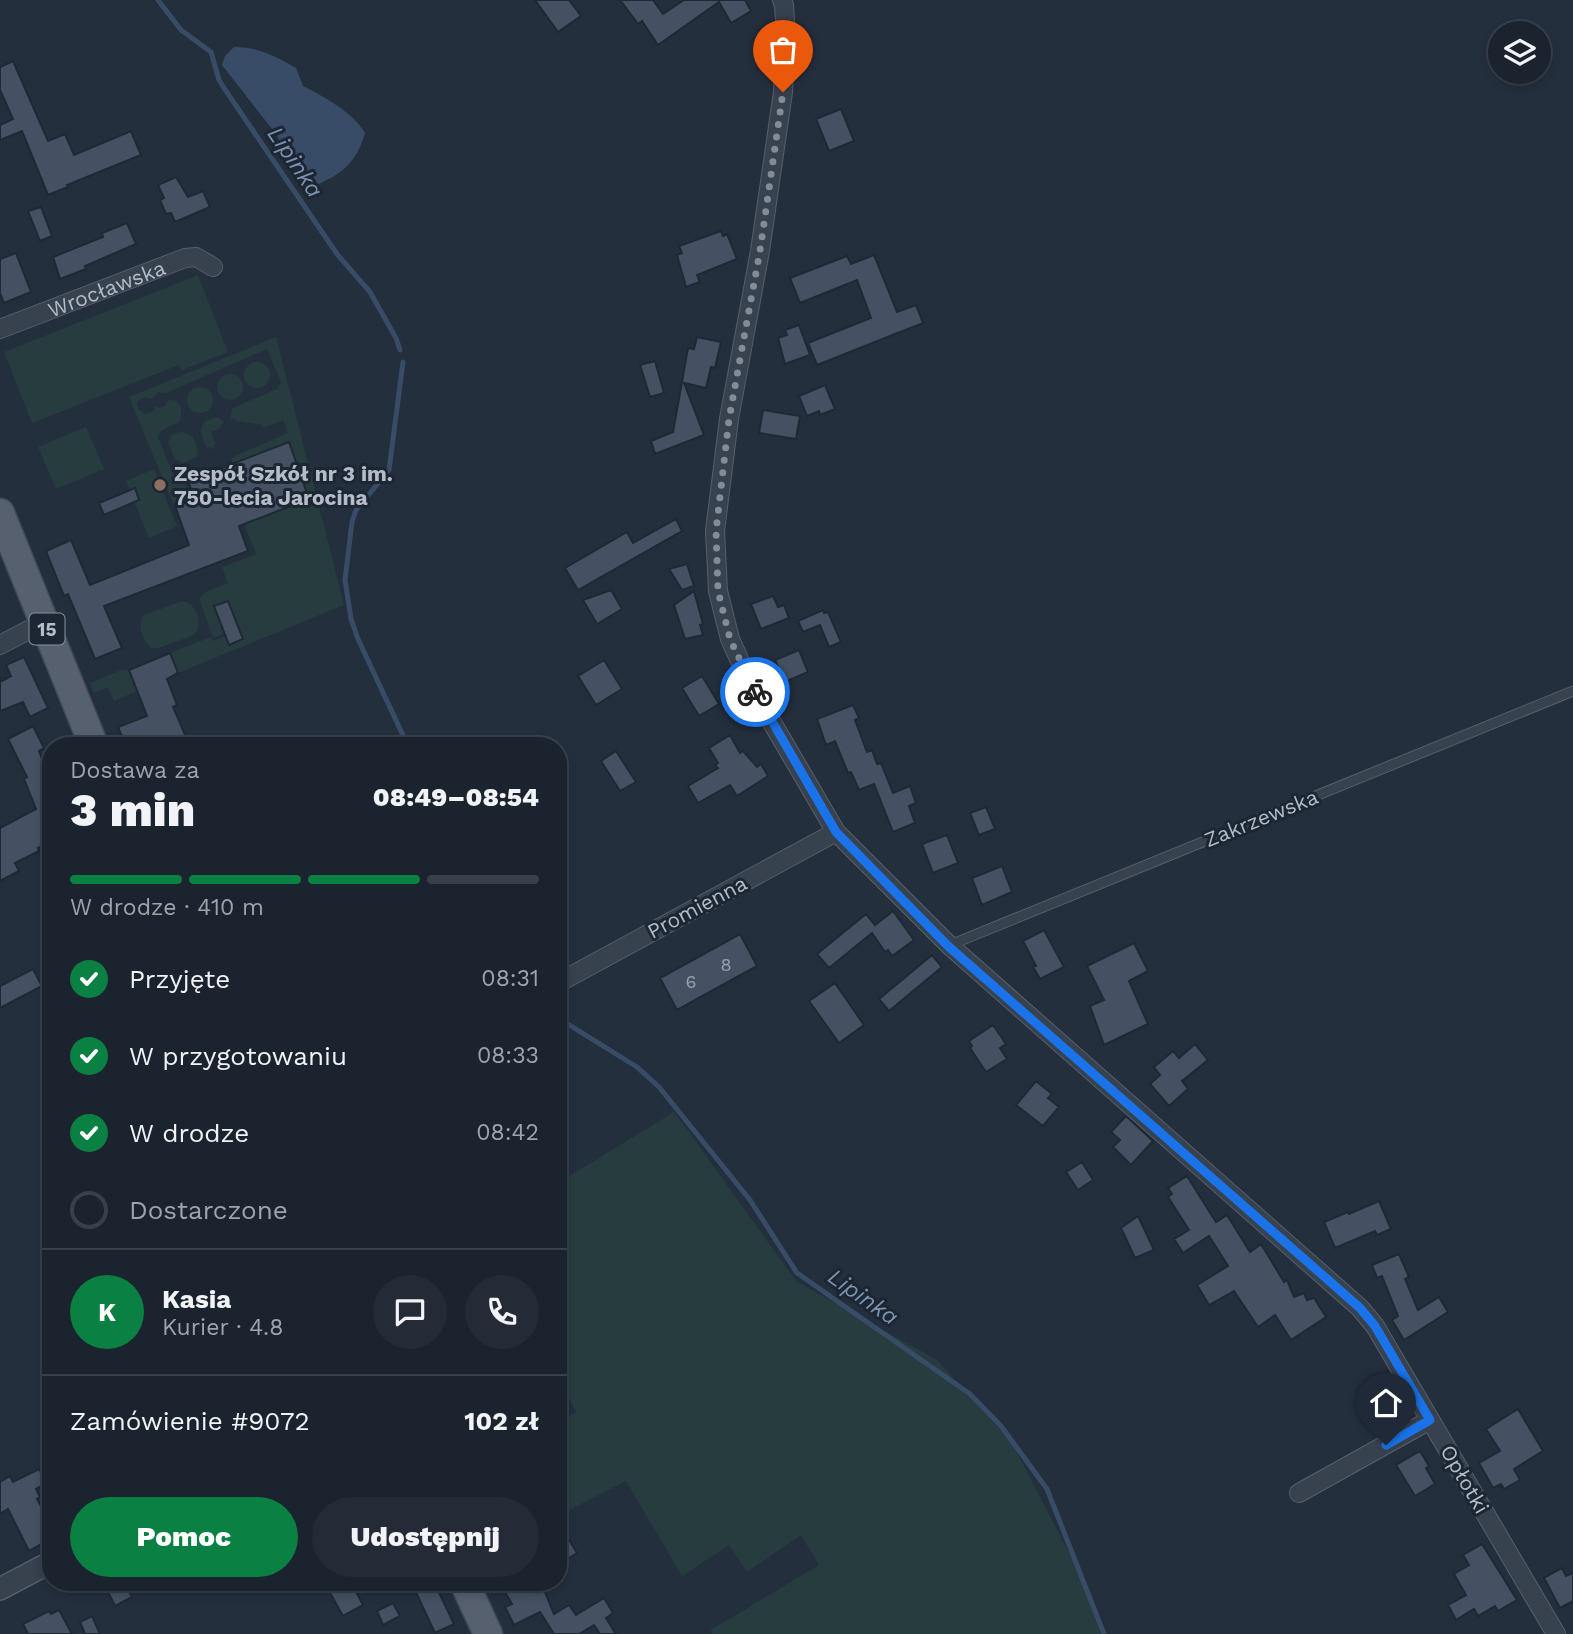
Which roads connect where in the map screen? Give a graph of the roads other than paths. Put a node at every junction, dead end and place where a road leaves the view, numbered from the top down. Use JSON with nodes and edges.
{"nodes":[{"id":1,"x":782,"y":0,"type":"edge"},
{"id":2,"x":213,"y":267,"type":"dead end"},
{"id":3,"x":0,"y":329,"type":"edge"},
{"id":4,"x":0,"y":513,"type":"edge"},
{"id":5,"x":44,"y":622,"type":"junction"},
{"id":6,"x":0,"y":645,"type":"edge"},
{"id":7,"x":1573,"y":691,"type":"edge"},
{"id":8,"x":90,"y":737,"type":"edge"},
{"id":9,"x":836,"y":832,"type":"junction"},
{"id":10,"x":948,"y":946,"type":"junction"},
{"id":11,"x":567,"y":978,"type":"edge"},
{"id":12,"x":1430,"y":1420,"type":"junction"},
{"id":13,"x":1299,"y":1493,"type":"dead end"},
{"id":14,"x":42,"y":1567,"type":"edge"},
{"id":15,"x":0,"y":1589,"type":"edge"},
{"id":16,"x":468,"y":1591,"type":"edge"},
{"id":17,"x":488,"y":1634,"type":"edge"},
{"id":18,"x":1556,"y":1634,"type":"edge"}],
"edges":[{"from":1,"to":9,"type":"street","name":"Opłotki"},
{"from":2,"to":3,"type":"street","name":"Wrocławska"},
{"from":4,"to":5,"type":"main road","number":"15"},
{"from":5,"to":6,"type":"street"},
{"from":5,"to":8,"type":"main road","number":"15"},
{"from":7,"to":10,"type":"lane","name":"Zakrzewska"},
{"from":9,"to":10,"type":"street","name":"Opłotki"},
{"from":9,"to":11,"type":"street","name":"Promienna"},
{"from":10,"to":12,"type":"street","name":"Opłotki"},
{"from":12,"to":13,"type":"street"},
{"from":12,"to":18,"type":"street","name":"Opłotki"},
{"from":14,"to":15,"type":"street"},
{"from":16,"to":17,"type":"main road"}]}
